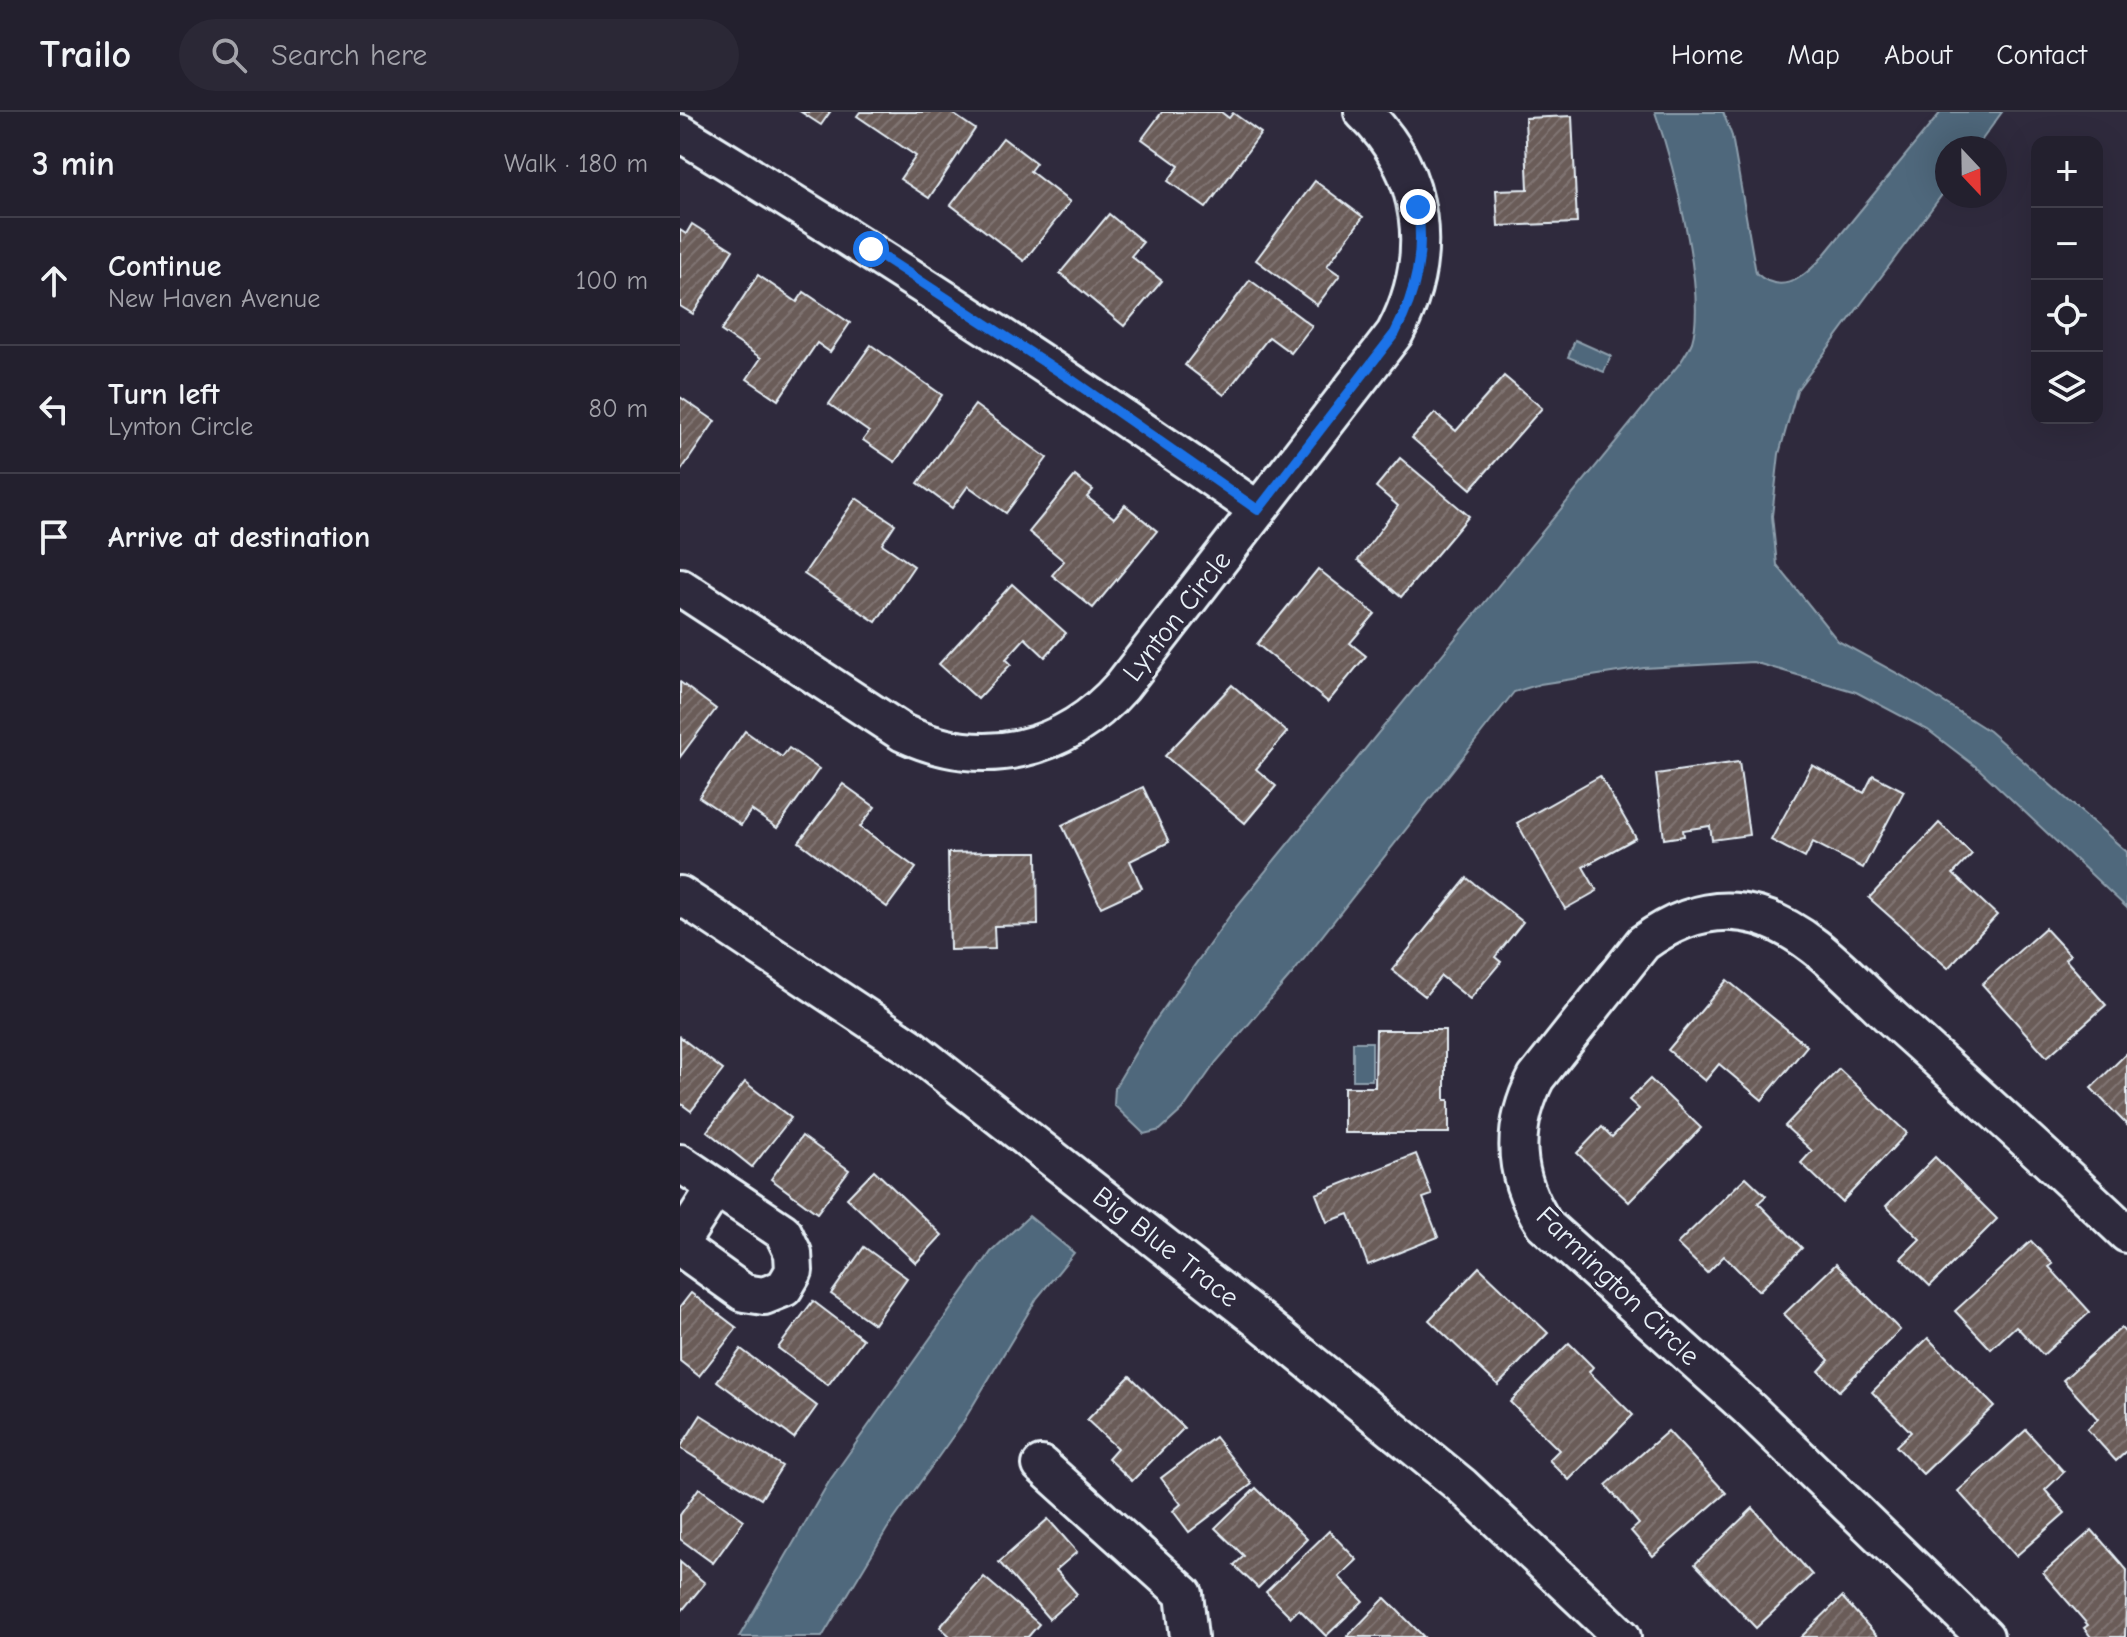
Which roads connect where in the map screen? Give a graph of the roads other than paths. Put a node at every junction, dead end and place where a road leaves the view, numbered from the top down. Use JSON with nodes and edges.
{"nodes":[{"id":1,"x":1363,"y":112,"type":"edge"},
{"id":2,"x":680,"y":133,"type":"edge"},
{"id":3,"x":1258,"y":510,"type":"junction"},
{"id":4,"x":680,"y":587,"type":"edge"},
{"id":5,"x":680,"y":895,"type":"edge"},
{"id":6,"x":680,"y":1163,"type":"edge"},
{"id":7,"x":716,"y":1187,"type":"junction"},
{"id":8,"x":2127,"y":1234,"type":"edge"},
{"id":9,"x":680,"y":1245,"type":"edge"},
{"id":10,"x":1041,"y":1465,"type":"dead end"},
{"id":11,"x":1189,"y":1637,"type":"edge"},
{"id":12,"x":1622,"y":1637,"type":"edge"},
{"id":13,"x":1985,"y":1637,"type":"edge"}],
"edges":[{"from":1,"to":3,"type":"street","name":"Lynton Circle"},
{"from":2,"to":3,"type":"street"},
{"from":3,"to":4,"type":"street","name":"Lynton Circle"},
{"from":5,"to":12,"type":"street","name":"Big Blue Trace"},
{"from":6,"to":7,"type":"street"},
{"from":7,"to":9,"type":"street"},
{"from":7,"to":9,"type":"street"},
{"from":8,"to":13,"type":"street","name":"Farmington Circle"},
{"from":10,"to":11,"type":"street"}]}
